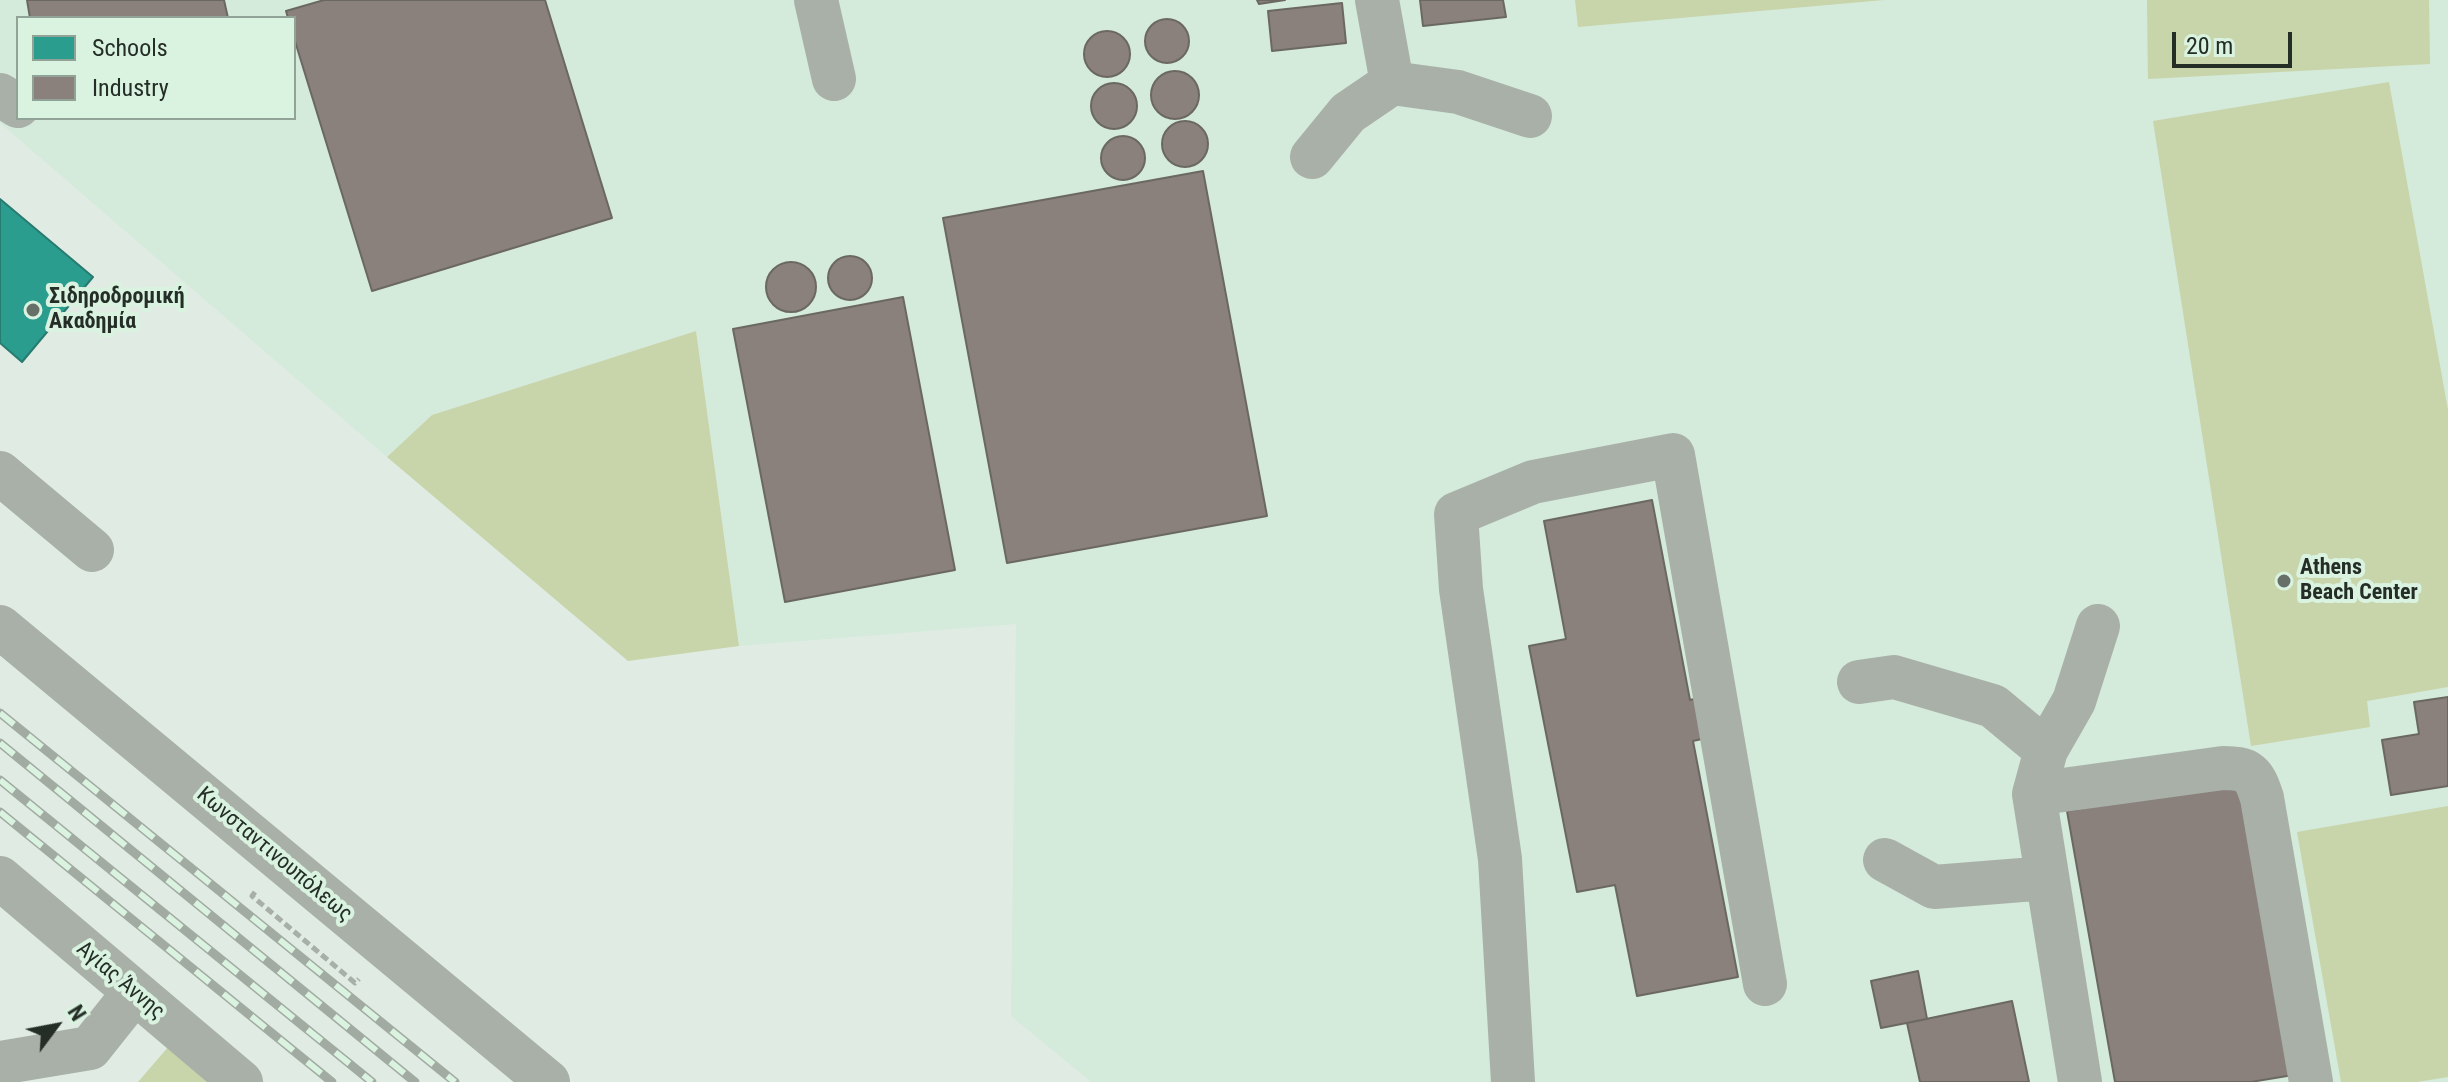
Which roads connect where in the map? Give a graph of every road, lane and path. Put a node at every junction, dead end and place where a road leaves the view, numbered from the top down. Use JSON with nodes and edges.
{"nodes":[{"id":1,"x":816,"y":0,"type":"edge"},
{"id":2,"x":1377,"y":0,"type":"edge"},
{"id":3,"x":834,"y":79,"type":"dead end"},
{"id":4,"x":1392,"y":83,"type":"junction"},
{"id":5,"x":1530,"y":116,"type":"dead end"},
{"id":6,"x":1312,"y":157,"type":"dead end"},
{"id":7,"x":0,"y":473,"type":"edge"},
{"id":8,"x":92,"y":550,"type":"dead end"},
{"id":9,"x":2098,"y":626,"type":"dead end"},
{"id":10,"x":0,"y":627,"type":"edge"},
{"id":11,"x":1859,"y":682,"type":"dead end"},
{"id":12,"x":2046,"y":750,"type":"junction"},
{"id":13,"x":2034,"y":794,"type":"junction"},
{"id":14,"x":1885,"y":860,"type":"dead end"},
{"id":15,"x":0,"y":878,"type":"edge"},
{"id":16,"x":2047,"y":878,"type":"junction"},
{"id":17,"x":332,"y":964,"type":"dead end"},
{"id":18,"x":355,"y":983,"type":"dead end"},
{"id":19,"x":1765,"y":984,"type":"dead end"},
{"id":20,"x":133,"y":994,"type":"junction"},
{"id":21,"x":0,"y":1063,"type":"edge"},
{"id":22,"x":241,"y":1082,"type":"edge"},
{"id":23,"x":548,"y":1082,"type":"edge"},
{"id":24,"x":1513,"y":1082,"type":"edge"},
{"id":25,"x":2080,"y":1082,"type":"edge"},
{"id":26,"x":2311,"y":1082,"type":"edge"}],
"edges":[{"from":1,"to":3,"type":"street"},
{"from":2,"to":4,"type":"street"},
{"from":4,"to":5,"type":"street"},
{"from":4,"to":6,"type":"street"},
{"from":7,"to":8,"type":"street"},
{"from":9,"to":12,"type":"street"},
{"from":10,"to":23,"type":"street","name":"Κωνσταντινουπόλεως"},
{"from":11,"to":12,"type":"street"},
{"from":12,"to":13,"type":"street"},
{"from":13,"to":16,"type":"street"},
{"from":13,"to":26,"type":"street"},
{"from":14,"to":16,"type":"street"},
{"from":15,"to":20,"type":"street","name":"Αγίας Άννης"},
{"from":16,"to":25,"type":"street"},
{"from":17,"to":18,"type":"path"},
{"from":19,"to":24,"type":"street"},
{"from":20,"to":21,"type":"street"},
{"from":20,"to":22,"type":"street","name":"Αγίας Άννης"}]}
